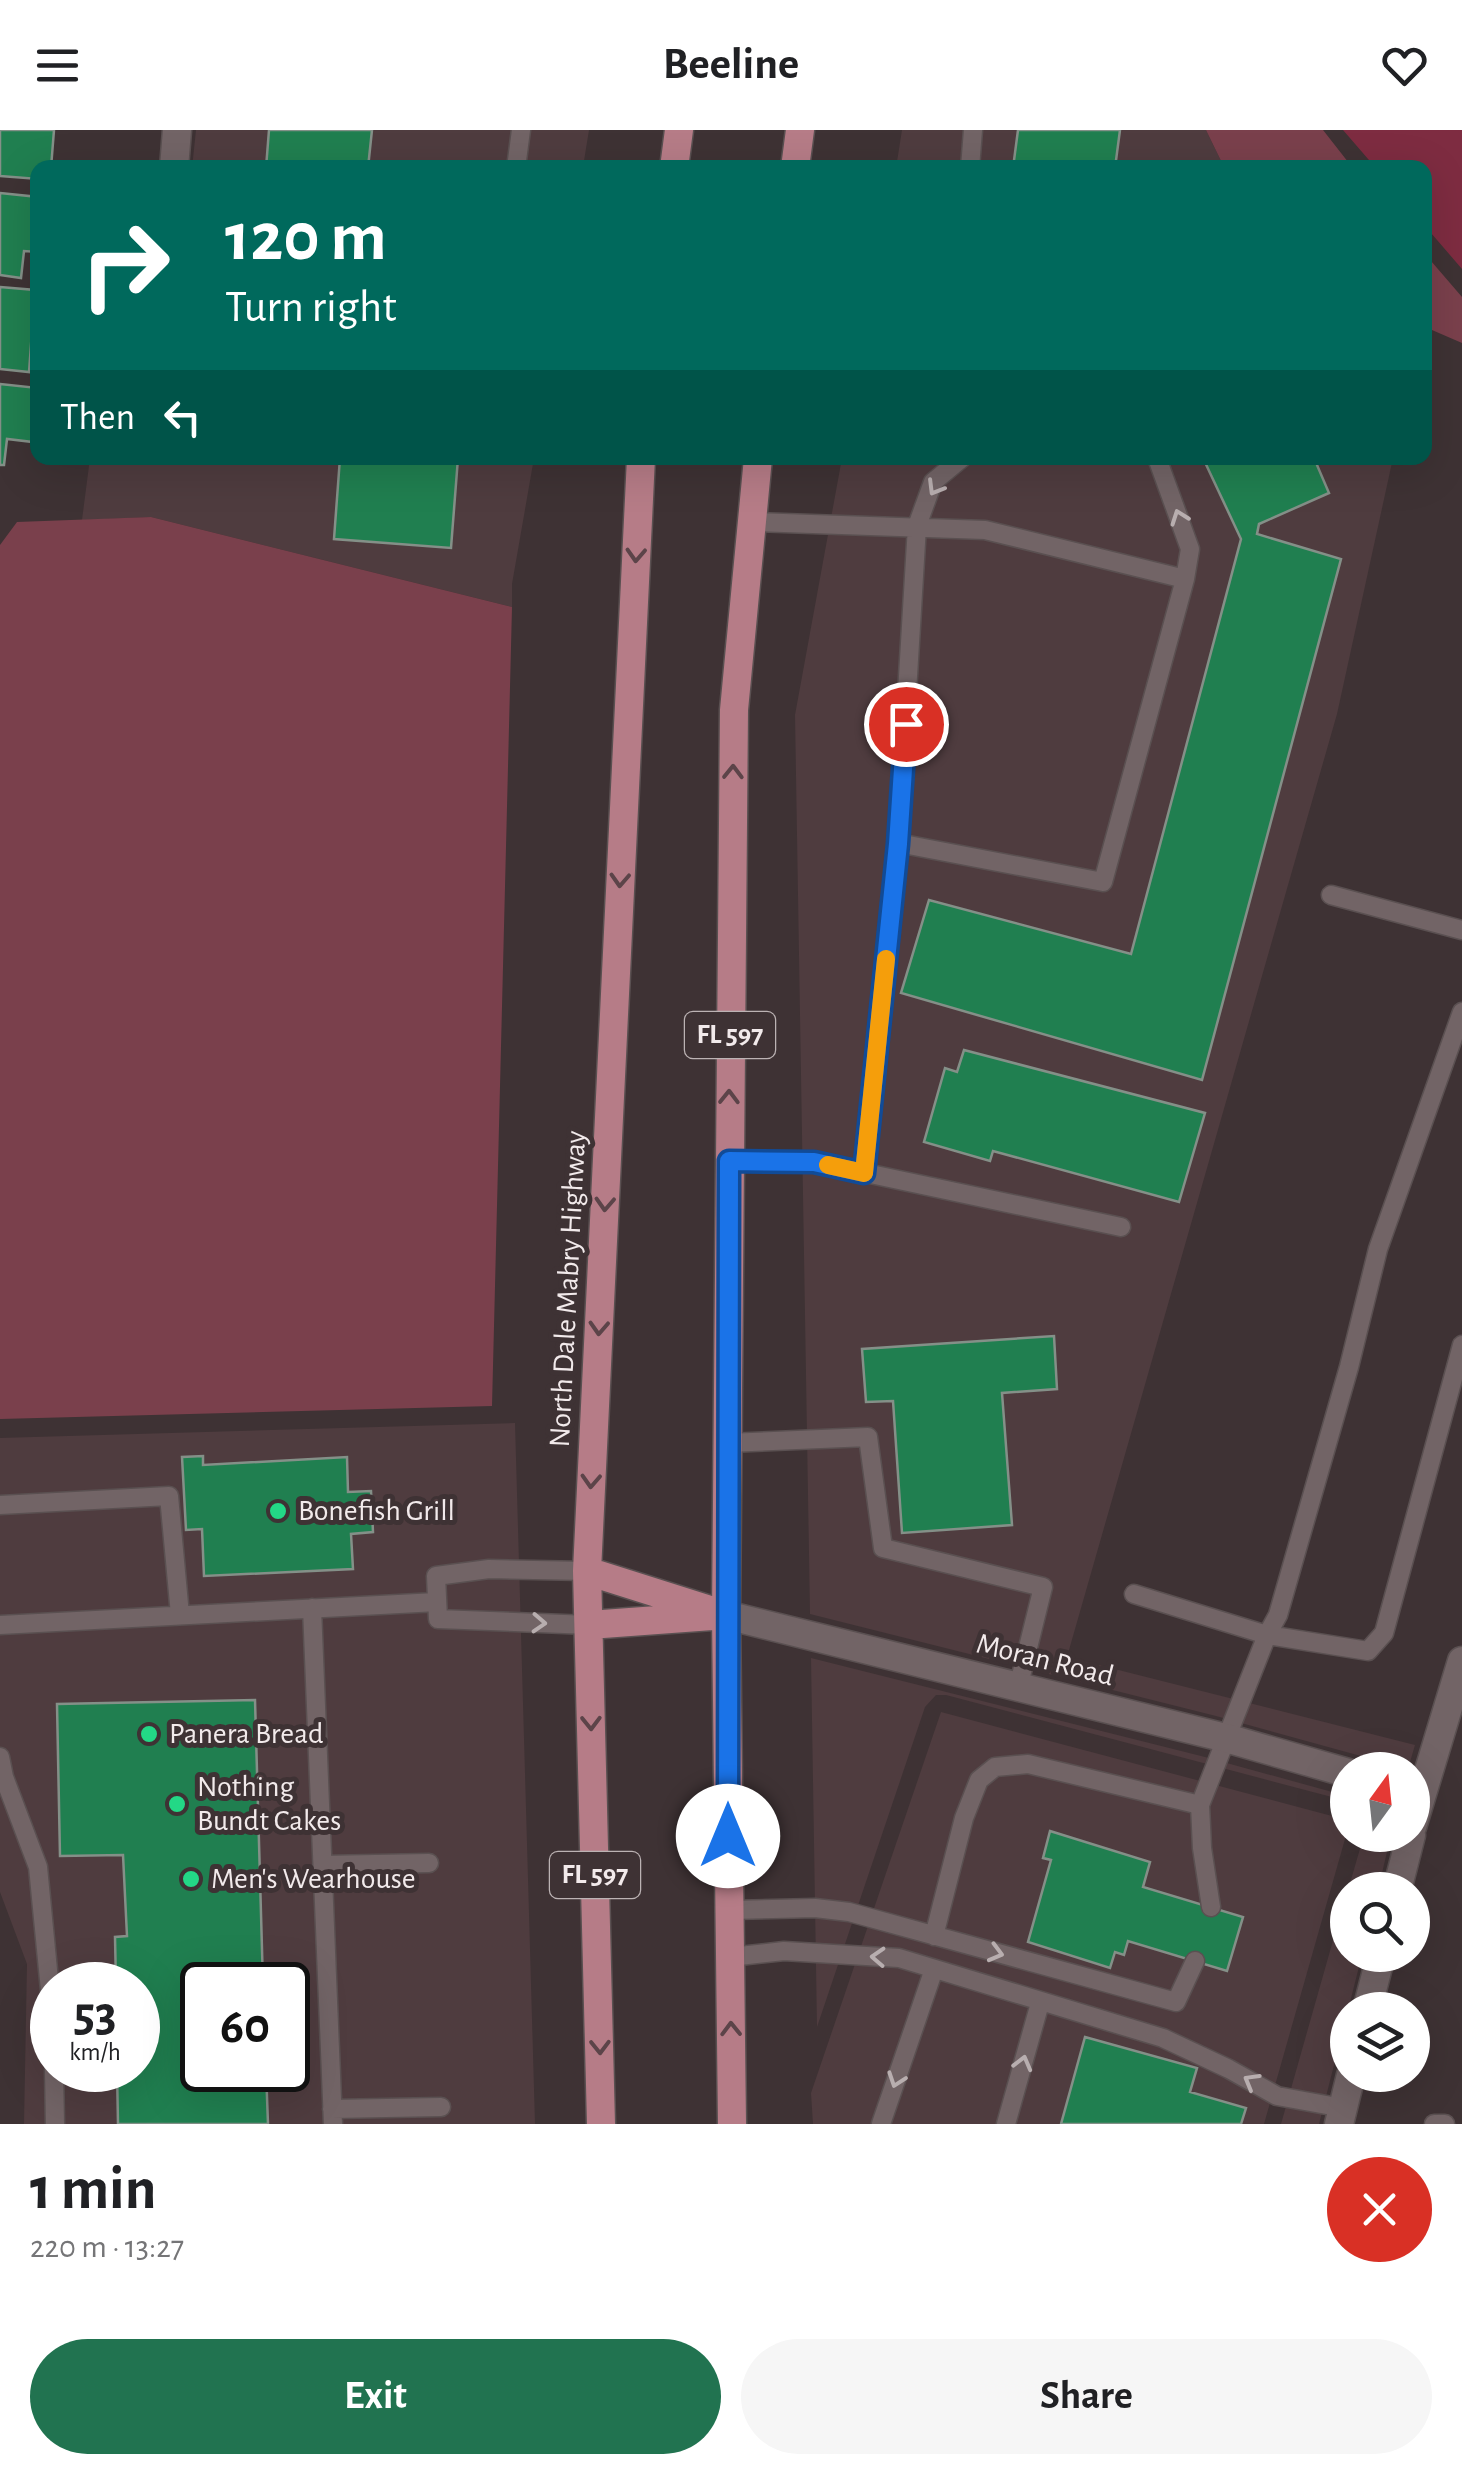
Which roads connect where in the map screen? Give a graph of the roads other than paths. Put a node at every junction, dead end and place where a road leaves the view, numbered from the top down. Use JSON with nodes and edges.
{"nodes":[{"id":1,"x":177,"y":130,"type":"edge"},
{"id":2,"x":521,"y":130,"type":"edge"},
{"id":3,"x":679,"y":130,"type":"edge"},
{"id":4,"x":800,"y":130,"type":"edge"},
{"id":5,"x":973,"y":130,"type":"edge"},
{"id":6,"x":175,"y":160,"type":"edge"},
{"id":7,"x":517,"y":160,"type":"edge"},
{"id":8,"x":675,"y":160,"type":"edge"},
{"id":9,"x":796,"y":160,"type":"edge"},
{"id":10,"x":971,"y":160,"type":"edge"},
{"id":11,"x":641,"y":465,"type":"edge"},
{"id":12,"x":757,"y":465,"type":"edge"},
{"id":13,"x":954,"y":465,"type":"edge"},
{"id":14,"x":1160,"y":465,"type":"edge"},
{"id":15,"x":752,"y":522,"type":"junction"},
{"id":16,"x":917,"y":526,"type":"junction"},
{"id":17,"x":1184,"y":579,"type":"junction"},
{"id":18,"x":898,"y":844,"type":"junction"},
{"id":19,"x":1331,"y":895,"type":"dead end"},
{"id":20,"x":1462,"y":930,"type":"edge"},
{"id":21,"x":1462,"y":1012,"type":"edge"},
{"id":22,"x":729,"y":1161,"type":"junction"},
{"id":23,"x":864,"y":1173,"type":"junction"},
{"id":24,"x":1121,"y":1227,"type":"dead end"},
{"id":25,"x":1462,"y":1344,"type":"edge"},
{"id":26,"x":727,"y":1443,"type":"junction"},
{"id":27,"x":0,"y":1505,"type":"edge"},
{"id":28,"x":587,"y":1572,"type":"junction"},
{"id":29,"x":1134,"y":1594,"type":"dead end"},
{"id":30,"x":437,"y":1602,"type":"junction"},
{"id":31,"x":312,"y":1608,"type":"junction"},
{"id":32,"x":726,"y":1614,"type":"junction"},
{"id":33,"x":180,"y":1616,"type":"junction"},
{"id":34,"x":0,"y":1624,"type":"edge"},
{"id":35,"x":588,"y":1625,"type":"junction"},
{"id":36,"x":1267,"y":1635,"type":"junction"},
{"id":37,"x":1462,"y":1662,"type":"edge"},
{"id":38,"x":1018,"y":1688,"type":"junction"},
{"id":39,"x":1226,"y":1738,"type":"junction"},
{"id":40,"x":1430,"y":1753,"type":"edge"},
{"id":41,"x":0,"y":1756,"type":"edge"},
{"id":42,"x":1330,"y":1768,"type":"edge"},
{"id":43,"x":1200,"y":1805,"type":"junction"},
{"id":44,"x":429,"y":1863,"type":"dead end"},
{"id":45,"x":322,"y":1865,"type":"junction"},
{"id":46,"x":1210,"y":1907,"type":"dead end"},
{"id":47,"x":729,"y":1910,"type":"junction"},
{"id":48,"x":934,"y":1936,"type":"junction"},
{"id":49,"x":730,"y":1958,"type":"junction"},
{"id":50,"x":1195,"y":1961,"type":"dead end"},
{"id":51,"x":47,"y":1962,"type":"edge"},
{"id":52,"x":934,"y":1969,"type":"junction"},
{"id":53,"x":1040,"y":2002,"type":"junction"},
{"id":54,"x":55,"y":2092,"type":"edge"},
{"id":55,"x":441,"y":2107,"type":"dead end"},
{"id":56,"x":332,"y":2116,"type":"edge"},
{"id":57,"x":1341,"y":2116,"type":"edge"},
{"id":58,"x":56,"y":2124,"type":"edge"},
{"id":59,"x":602,"y":2124,"type":"edge"},
{"id":60,"x":732,"y":2124,"type":"edge"},
{"id":61,"x":880,"y":2124,"type":"edge"},
{"id":62,"x":1006,"y":2124,"type":"edge"},
{"id":63,"x":1434,"y":2124,"type":"edge"},
{"id":64,"x":1445,"y":2124,"type":"edge"}],
"edges":[{"from":1,"to":6,"type":"street"},
{"from":2,"to":7,"type":"lane"},
{"from":3,"to":8,"type":"main road"},
{"from":4,"to":9,"type":"main road"},
{"from":5,"to":10,"type":"lane"},
{"from":11,"to":28,"type":"main road","name":"North Dale Mabry Highway","number":"FL 597","one_way":true},
{"from":12,"to":15,"type":"main road","number":"FL 597"},
{"from":13,"to":16,"type":"lane","one_way":true},
{"from":17,"to":14,"type":"lane","one_way":true},
{"from":15,"to":16,"type":"lane"},
{"from":22,"to":15,"type":"main road","number":"FL 597","one_way":true},
{"from":16,"to":17,"type":"lane"},
{"from":16,"to":18,"type":"lane"},
{"from":17,"to":18,"type":"lane"},
{"from":18,"to":23,"type":"lane"},
{"from":19,"to":20,"type":"lane"},
{"from":21,"to":36,"type":"lane"},
{"from":22,"to":23,"type":"lane"},
{"from":22,"to":26,"type":"main road","number":"FL 597"},
{"from":23,"to":24,"type":"lane"},
{"from":25,"to":36,"type":"lane"},
{"from":26,"to":32,"type":"main road","number":"FL 597"},
{"from":26,"to":38,"type":"lane"},
{"from":27,"to":33,"type":"lane"},
{"from":28,"to":30,"type":"lane"},
{"from":28,"to":32,"type":"main road"},
{"from":28,"to":35,"type":"main road","name":"North Dale Mabry Highway","number":"FL 597"},
{"from":29,"to":36,"type":"lane"},
{"from":30,"to":31,"type":"lane"},
{"from":30,"to":35,"type":"lane","one_way":true},
{"from":31,"to":33,"type":"lane"},
{"from":31,"to":45,"type":"lane"},
{"from":32,"to":35,"type":"main road"},
{"from":32,"to":38,"type":"street","name":"Moran Road"},
{"from":32,"to":47,"type":"main road","number":"FL 597"},
{"from":33,"to":34,"type":"lane"},
{"from":35,"to":59,"type":"main road","name":"North Dale Mabry Highway","number":"FL 597","one_way":true},
{"from":36,"to":39,"type":"lane"},
{"from":37,"to":40,"type":"street"},
{"from":38,"to":39,"type":"street","name":"Moran Road"},
{"from":39,"to":42,"type":"street","name":"Moran Road"},
{"from":39,"to":43,"type":"lane"},
{"from":41,"to":51,"type":"lane"},
{"from":43,"to":46,"type":"lane"},
{"from":43,"to":48,"type":"lane"},
{"from":44,"to":45,"type":"lane"},
{"from":45,"to":56,"type":"lane"},
{"from":47,"to":48,"type":"lane"},
{"from":47,"to":49,"type":"main road","number":"FL 597"},
{"from":48,"to":50,"type":"lane","one_way":true},
{"from":52,"to":49,"type":"lane","one_way":true},
{"from":60,"to":49,"type":"main road","number":"FL 597","one_way":true},
{"from":52,"to":53,"type":"lane"},
{"from":52,"to":61,"type":"lane","one_way":true},
{"from":57,"to":53,"type":"lane","one_way":true},
{"from":62,"to":53,"type":"lane","one_way":true},
{"from":54,"to":58,"type":"lane"},
{"from":55,"to":56,"type":"lane"},
{"from":63,"to":64,"type":"lane"}]}
